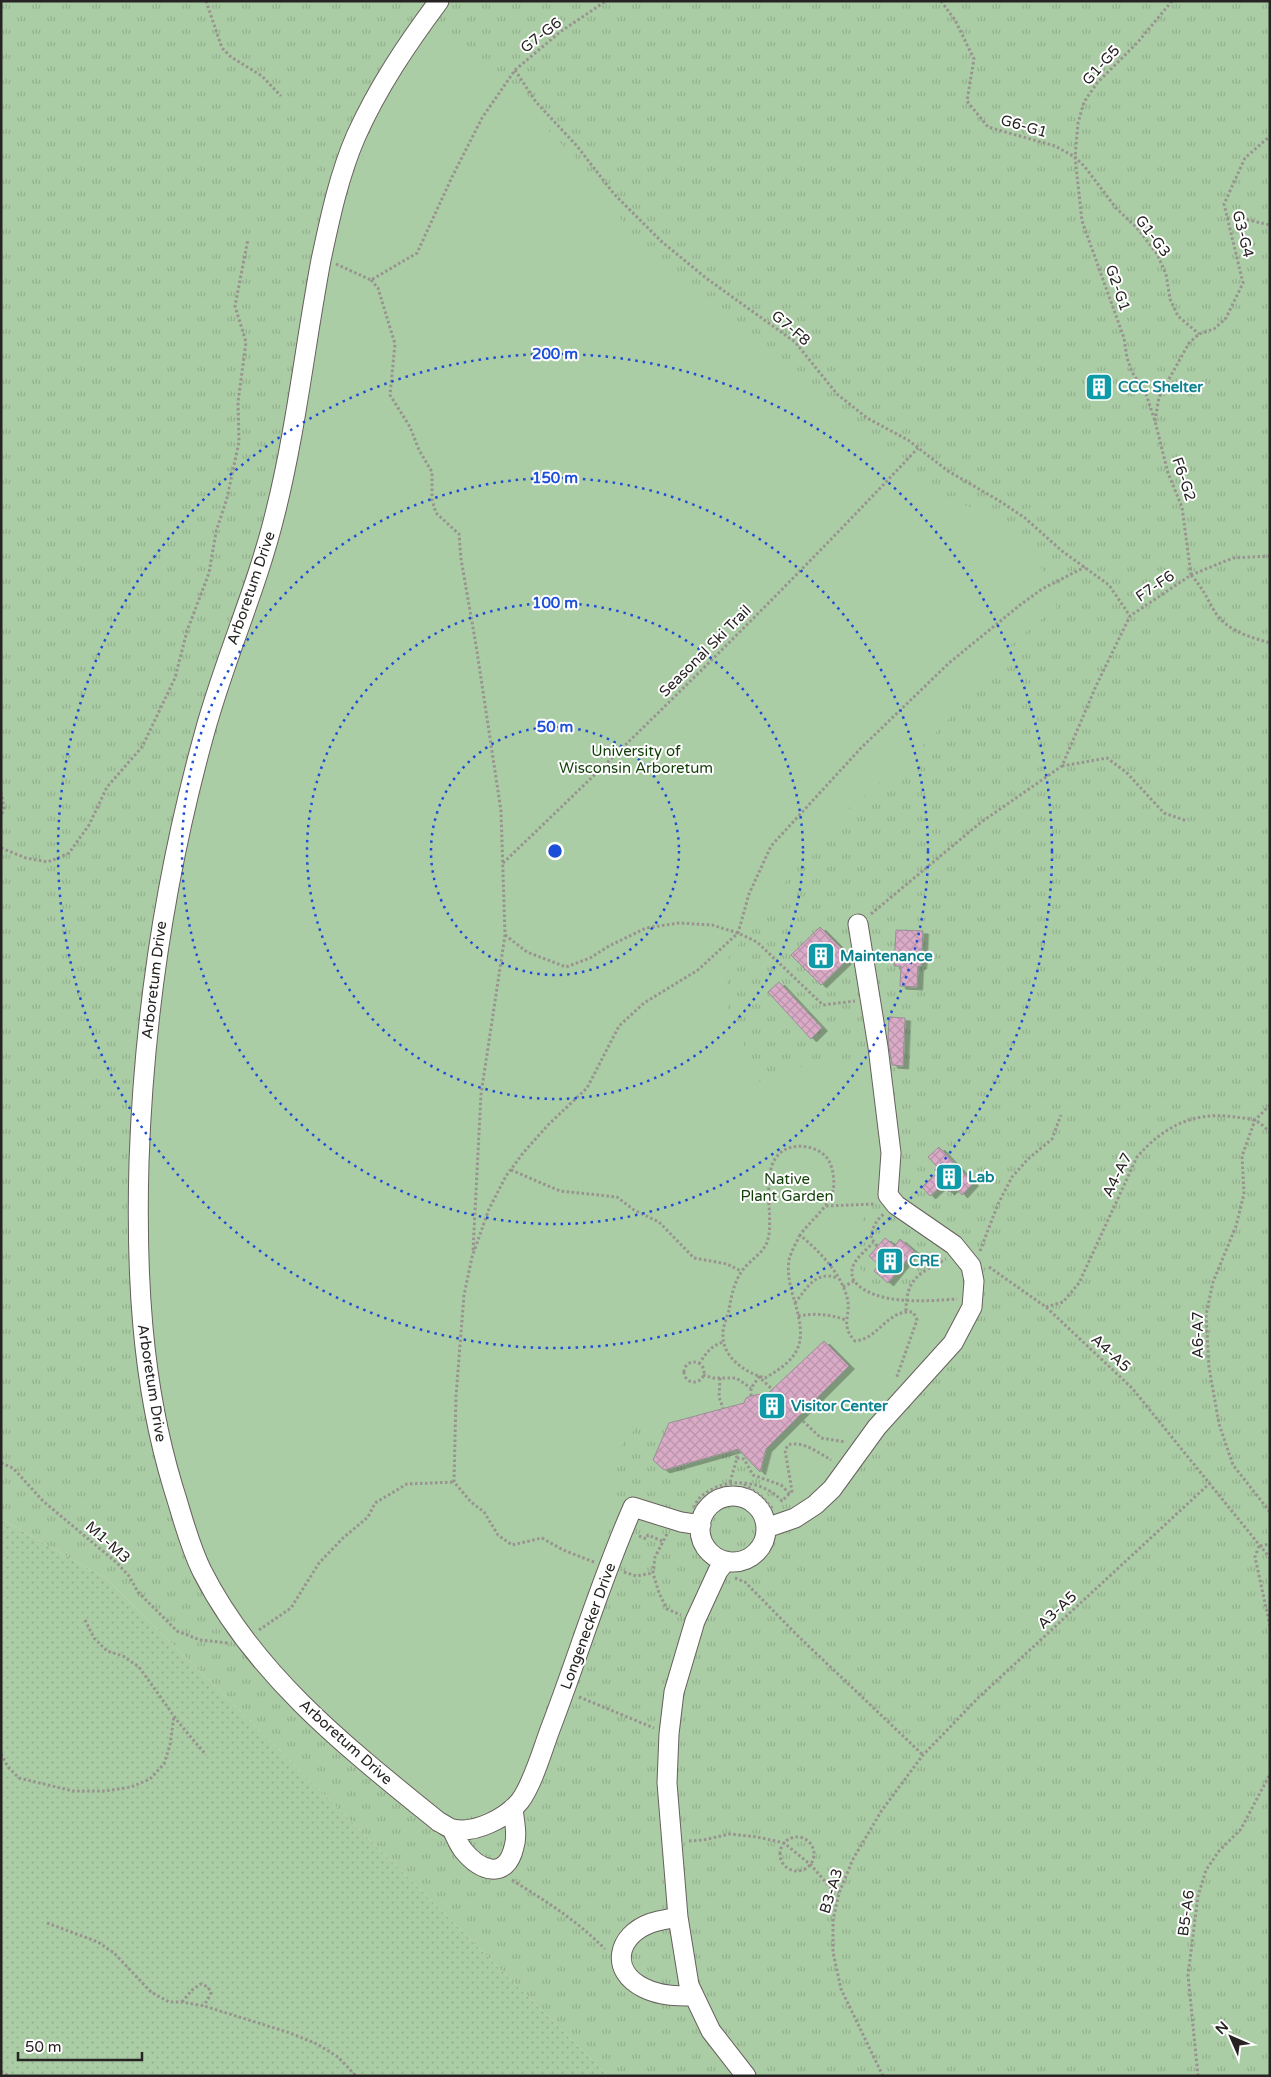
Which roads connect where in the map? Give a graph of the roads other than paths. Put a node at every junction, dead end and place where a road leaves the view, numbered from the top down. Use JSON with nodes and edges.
{"nodes":[{"id":1,"x":439,"y":1,"type":"edge"},
{"id":2,"x":858,"y":924,"type":"road end"},
{"id":3,"x":700,"y":1525,"type":"junction"},
{"id":4,"x":766,"y":1528,"type":"junction"},
{"id":5,"x":722,"y":1566,"type":"junction"},
{"id":6,"x":512,"y":1808,"type":"junction"},
{"id":7,"x":452,"y":1829,"type":"junction"},
{"id":8,"x":678,"y":1917,"type":"junction"},
{"id":9,"x":694,"y":1996,"type":"junction"},
{"id":10,"x":746,"y":2076,"type":"edge"}],
"edges":[{"from":1,"to":7,"type":"street","name":"Arboretum Drive"},
{"from":2,"to":4,"type":"street"},
{"from":3,"to":4,"type":"street"},
{"from":3,"to":5,"type":"street"},
{"from":3,"to":6,"type":"street","name":"Longenecker Drive"},
{"from":4,"to":5,"type":"street"},
{"from":5,"to":8,"type":"street"},
{"from":6,"to":7,"type":"street"},
{"from":6,"to":7,"type":"street"},
{"from":8,"to":9,"type":"street"},
{"from":8,"to":9,"type":"street"},
{"from":9,"to":10,"type":"street"}]}
